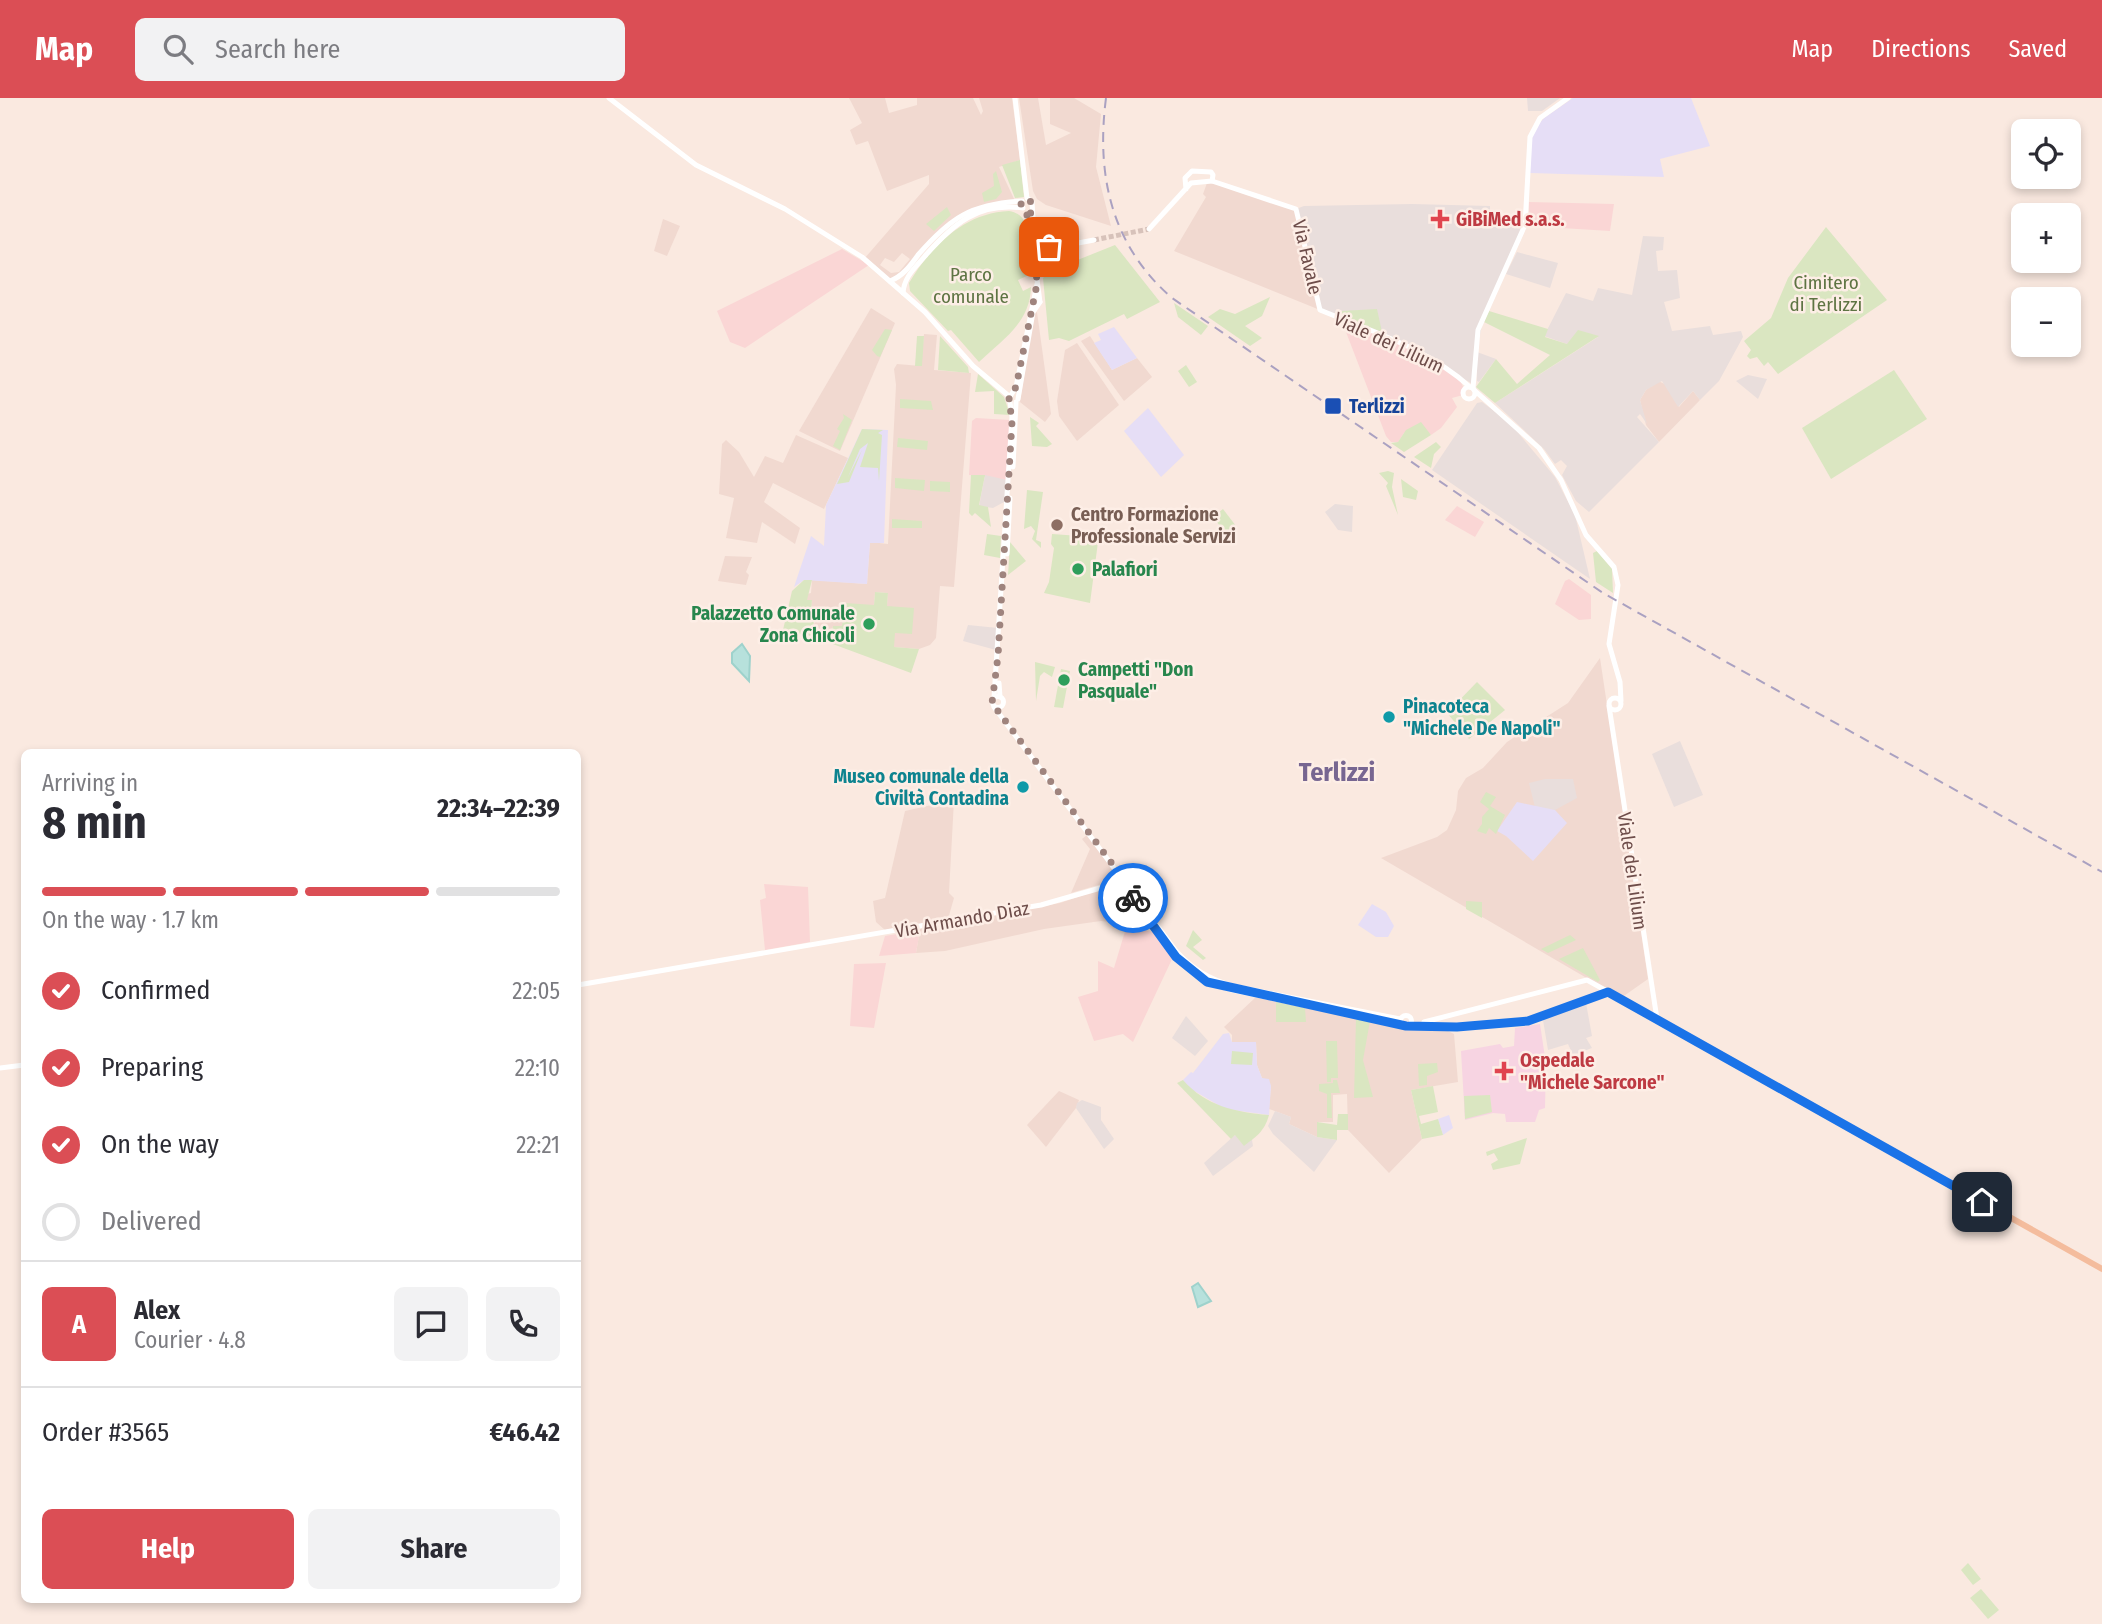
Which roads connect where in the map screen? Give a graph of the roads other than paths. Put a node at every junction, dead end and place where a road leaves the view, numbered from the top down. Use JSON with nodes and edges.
{"nodes":[{"id":1,"x":609,"y":98,"type":"edge"},
{"id":2,"x":1015,"y":98,"type":"edge"},
{"id":3,"x":1568,"y":98,"type":"edge"},
{"id":4,"x":1212,"y":181,"type":"junction"},
{"id":5,"x":1186,"y":189,"type":"junction"},
{"id":6,"x":1025,"y":205,"type":"junction"},
{"id":7,"x":1149,"y":229,"type":"tunnel mouth"},
{"id":8,"x":1094,"y":240,"type":"tunnel mouth"},
{"id":9,"x":1039,"y":249,"type":"junction"},
{"id":10,"x":890,"y":281,"type":"junction"},
{"id":11,"x":1037,"y":284,"type":"junction"},
{"id":12,"x":903,"y":293,"type":"junction"},
{"id":13,"x":1040,"y":302,"type":"junction"},
{"id":14,"x":1031,"y":303,"type":"junction"},
{"id":15,"x":1320,"y":310,"type":"joint"},
{"id":16,"x":1470,"y":388,"type":"junction"},
{"id":17,"x":1474,"y":398,"type":"junction"},
{"id":18,"x":1484,"y":398,"type":"junction"},
{"id":19,"x":1013,"y":399,"type":"junction"},
{"id":20,"x":997,"y":697,"type":"junction"},
{"id":21,"x":1618,"y":699,"type":"junction"},
{"id":22,"x":1609,"y":706,"type":"junction"},
{"id":23,"x":998,"y":707,"type":"junction"},
{"id":24,"x":1616,"y":710,"type":"junction"},
{"id":25,"x":1612,"y":723,"type":"junction"},
{"id":26,"x":1125,"y":881,"type":"junction"},
{"id":27,"x":581,"y":984,"type":"edge"},
{"id":28,"x":1597,"y":986,"type":"junction"},
{"id":29,"x":1608,"y":992,"type":"junction"},
{"id":30,"x":1595,"y":996,"type":"junction"},
{"id":31,"x":1411,"y":1017,"type":"junction"},
{"id":32,"x":1657,"y":1019,"type":"junction"},
{"id":33,"x":1424,"y":1022,"type":"junction"},
{"id":34,"x":1404,"y":1023,"type":"junction"},
{"id":35,"x":1435,"y":1027,"type":"junction"},
{"id":36,"x":21,"y":1065,"type":"edge"},
{"id":37,"x":0,"y":1068,"type":"edge"},
{"id":38,"x":2102,"y":1269,"type":"edge"}],
"edges":[{"from":1,"to":10,"type":"main road"},
{"from":2,"to":6,"type":"main road"},
{"from":3,"to":16,"type":"main road"},
{"from":4,"to":5,"type":"main road"},
{"from":4,"to":5,"type":"main road"},
{"from":4,"to":15,"type":"main road","name":"Via Favale"},
{"from":5,"to":7,"type":"main road"},
{"from":6,"to":9,"type":"main road"},
{"from":6,"to":10,"type":"main road"},
{"from":6,"to":12,"type":"main road"},
{"from":8,"to":9,"type":"main road"},
{"from":9,"to":11,"type":"main road"},
{"from":10,"to":12,"type":"main road"},
{"from":11,"to":13,"type":"main road"},
{"from":11,"to":14,"type":"main road"},
{"from":12,"to":19,"type":"main road"},
{"from":13,"to":14,"type":"main road"},
{"from":13,"to":19,"type":"main road"},
{"from":14,"to":19,"type":"main road"},
{"from":15,"to":16,"type":"main road","name":"Viale dei Lilium"},
{"from":16,"to":17,"type":"main road"},
{"from":16,"to":17,"type":"main road","name":"Viale dei Lilium"},
{"from":16,"to":18,"type":"main road","name":"Viale dei Lilium"},
{"from":17,"to":18,"type":"main road"},
{"from":18,"to":21,"type":"main road","name":"Viale dei Lilium"},
{"from":19,"to":20,"type":"main road"},
{"from":20,"to":23,"type":"main road"},
{"from":20,"to":23,"type":"main road"},
{"from":21,"to":22,"type":"main road","name":"Viale dei Lilium"},
{"from":21,"to":24,"type":"main road","name":"Viale dei Lilium"},
{"from":22,"to":24,"type":"main road"},
{"from":22,"to":25,"type":"main road","name":"Viale dei Lilium"},
{"from":23,"to":26,"type":"main road"},
{"from":24,"to":25,"type":"main road","name":"Viale dei Lilium"},
{"from":25,"to":32,"type":"main road","name":"Viale dei Lilium"},
{"from":26,"to":27,"type":"main road","name":"Via Armando Diaz"},
{"from":26,"to":34,"type":"main road"},
{"from":28,"to":29,"type":"main road"},
{"from":28,"to":30,"type":"main road"},
{"from":28,"to":33,"type":"main road"},
{"from":29,"to":30,"type":"main road"},
{"from":29,"to":32,"type":"main road"},
{"from":30,"to":35,"type":"main road"},
{"from":31,"to":33,"type":"main road"},
{"from":31,"to":34,"type":"main road"},
{"from":31,"to":34,"type":"main road"},
{"from":32,"to":38,"type":"main road"},
{"from":33,"to":35,"type":"main road"},
{"from":34,"to":35,"type":"main road"},
{"from":36,"to":37,"type":"main road"}]}
